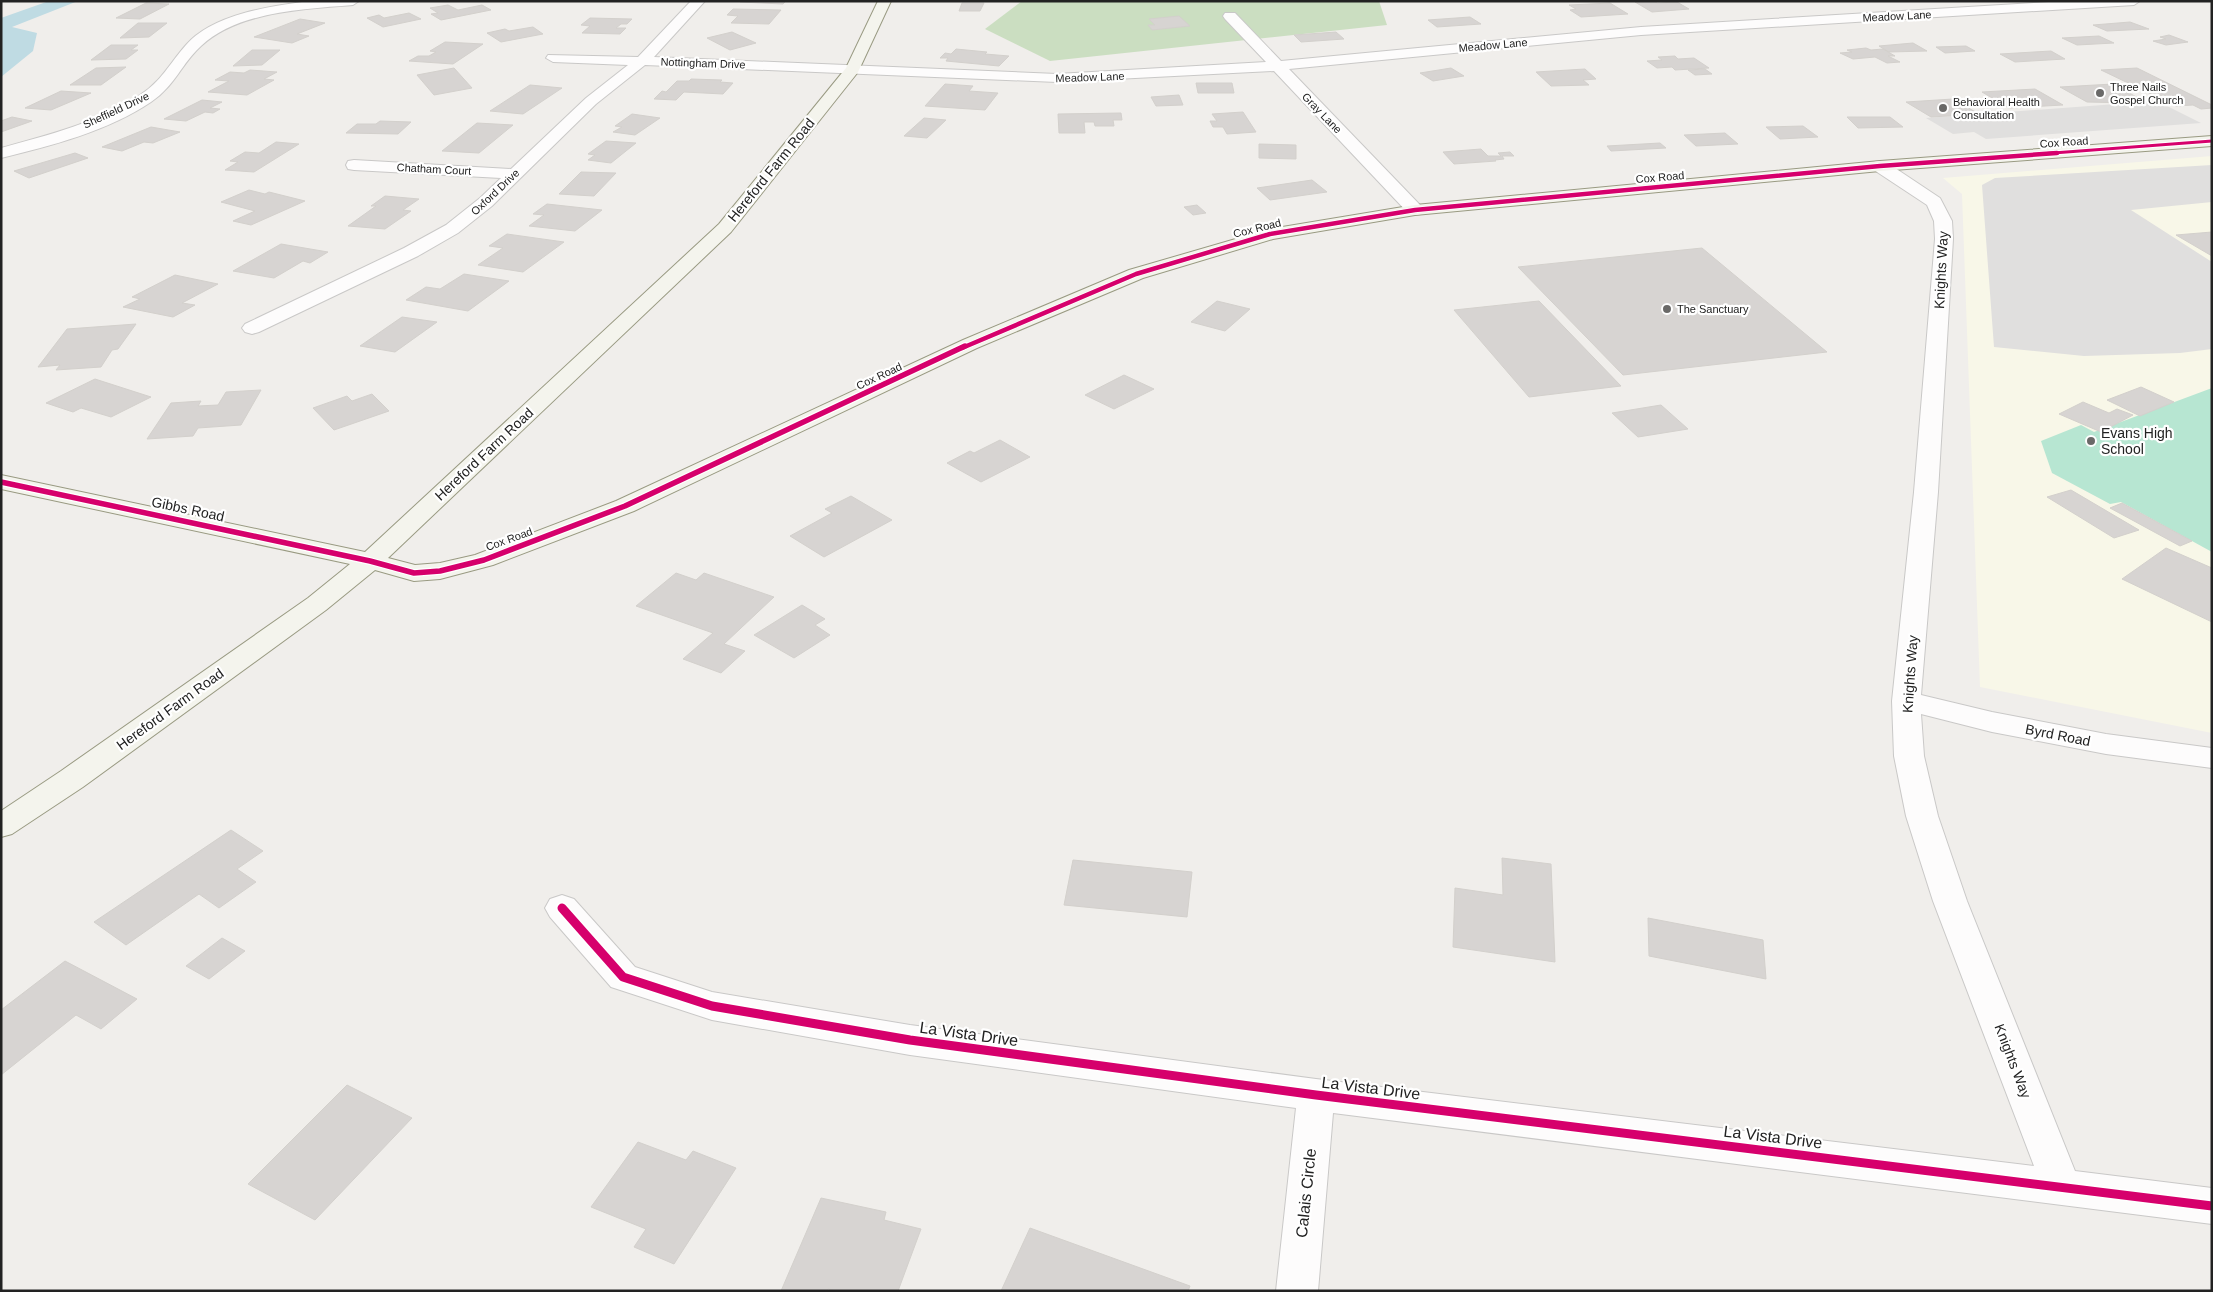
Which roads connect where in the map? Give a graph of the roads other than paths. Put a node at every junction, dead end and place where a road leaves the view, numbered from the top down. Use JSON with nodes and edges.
{"nodes":[{"id":1,"x":353,"y":1,"type":"edge"},
{"id":2,"x":699,"y":1,"type":"edge"},
{"id":3,"x":886,"y":1,"type":"edge"},
{"id":4,"x":1972,"y":1,"type":"edge"},
{"id":5,"x":2134,"y":1,"type":"edge"},
{"id":6,"x":1990,"y":10,"type":"junction"},
{"id":7,"x":1230,"y":16,"type":"dead end"},
{"id":8,"x":553,"y":58,"type":"dead end"},
{"id":9,"x":642,"y":61,"type":"junction"},
{"id":10,"x":1277,"y":66,"type":"junction"},
{"id":11,"x":853,"y":69,"type":"junction"},
{"id":12,"x":2212,"y":141,"type":"edge"},
{"id":13,"x":1,"y":153,"type":"edge"},
{"id":14,"x":354,"y":165,"type":"dead end"},
{"id":15,"x":1880,"y":166,"type":"junction"},
{"id":16,"x":514,"y":174,"type":"junction"},
{"id":17,"x":1415,"y":210,"type":"junction"},
{"id":18,"x":252,"y":328,"type":"dead end"},
{"id":19,"x":1,"y":482,"type":"edge"},
{"id":20,"x":370,"y":561,"type":"junction"},
{"id":21,"x":1906,"y":701,"type":"junction"},
{"id":22,"x":2212,"y":758,"type":"edge"},
{"id":23,"x":1,"y":826,"type":"edge"},
{"id":24,"x":562,"y":908,"type":"dead end"},
{"id":25,"x":1316,"y":1095,"type":"junction"},
{"id":26,"x":2062,"y":1187,"type":"junction"},
{"id":27,"x":2212,"y":1206,"type":"edge"},
{"id":28,"x":1297,"y":1291,"type":"edge"}],
"edges":[{"from":1,"to":13,"type":"street","name":"Sheffield Drive"},
{"from":2,"to":9,"type":"street","name":"Oxford Drive"},
{"from":3,"to":11,"type":"street","name":"Hereford Farm Road"},
{"from":4,"to":6,"type":"street"},
{"from":5,"to":6,"type":"street","name":"Meadow Lane"},
{"from":6,"to":10,"type":"street","name":"Meadow Lane"},
{"from":7,"to":10,"type":"street","name":"Gray Lane"},
{"from":8,"to":9,"type":"street","name":"Nottingham Drive"},
{"from":9,"to":11,"type":"street","name":"Nottingham Drive"},
{"from":9,"to":16,"type":"street","name":"Oxford Drive"},
{"from":10,"to":11,"type":"street","name":"Meadow Lane"},
{"from":10,"to":17,"type":"street","name":"Gray Lane"},
{"from":11,"to":20,"type":"street","name":"Hereford Farm Road"},
{"from":12,"to":15,"type":"street","name":"Cox Road"},
{"from":14,"to":16,"type":"street","name":"Chatham Court"},
{"from":15,"to":17,"type":"street","name":"Cox Road"},
{"from":15,"to":21,"type":"street","name":"Knights Way"},
{"from":16,"to":18,"type":"street","name":"Oxford Drive"},
{"from":17,"to":20,"type":"street","name":"Cox Road"},
{"from":19,"to":20,"type":"street","name":"Gibbs Road"},
{"from":20,"to":23,"type":"street","name":"Hereford Farm Road"},
{"from":21,"to":22,"type":"street","name":"Byrd Road"},
{"from":21,"to":26,"type":"street","name":"Knights Way"},
{"from":24,"to":25,"type":"street","name":"La Vista Drive"},
{"from":25,"to":26,"type":"street","name":"La Vista Drive"},
{"from":25,"to":28,"type":"street","name":"Calais Circle"},
{"from":26,"to":27,"type":"street","name":"La Vista Drive"}]}
